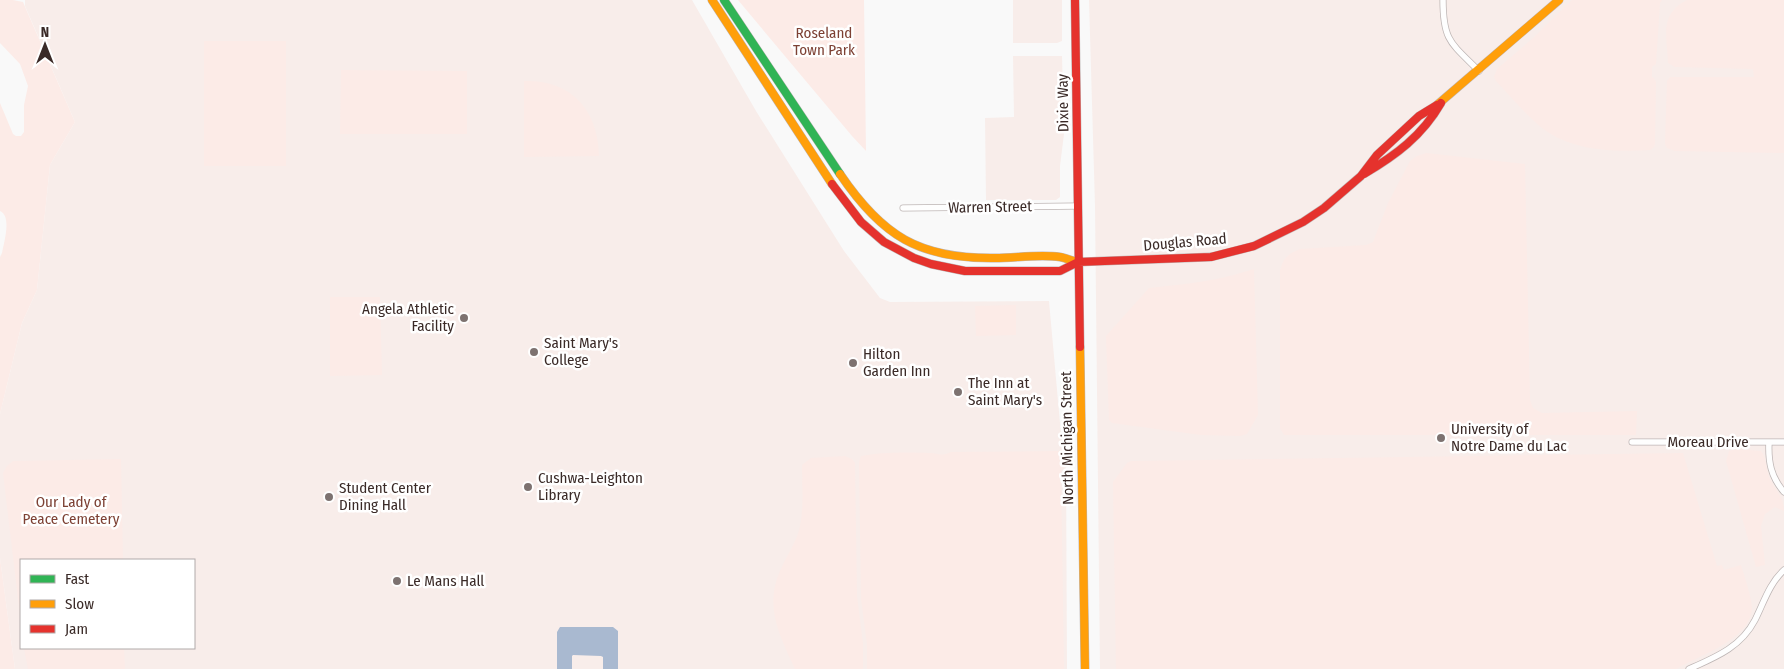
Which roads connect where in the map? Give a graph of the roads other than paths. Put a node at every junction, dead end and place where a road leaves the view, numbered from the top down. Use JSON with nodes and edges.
{"nodes":[{"id":1,"x":712,"y":0,"type":"edge"},
{"id":2,"x":724,"y":0,"type":"edge"},
{"id":3,"x":1075,"y":0,"type":"edge"},
{"id":4,"x":1443,"y":0,"type":"edge"},
{"id":5,"x":1559,"y":0,"type":"edge"},
{"id":6,"x":1478,"y":71,"type":"junction"},
{"id":7,"x":1442,"y":102,"type":"junction"},
{"id":8,"x":1361,"y":176,"type":"junction"},
{"id":9,"x":1078,"y":206,"type":"junction"},
{"id":10,"x":903,"y":208,"type":"dead end"},
{"id":11,"x":1078,"y":262,"type":"junction"},
{"id":12,"x":1632,"y":442,"type":"dead end"},
{"id":13,"x":1769,"y":442,"type":"junction"},
{"id":14,"x":1784,"y":442,"type":"edge"},
{"id":15,"x":1784,"y":492,"type":"edge"},
{"id":16,"x":1784,"y":570,"type":"edge"},
{"id":17,"x":1084,"y":669,"type":"edge"},
{"id":18,"x":1689,"y":669,"type":"edge"}],
"edges":[{"from":1,"to":11,"type":"main road"},
{"from":2,"to":11,"type":"main road"},
{"from":3,"to":9,"type":"main road","name":"Dixie Way"},
{"from":4,"to":6,"type":"street"},
{"from":5,"to":6,"type":"main road","name":"Douglas Road"},
{"from":6,"to":7,"type":"main road","name":"Douglas Road"},
{"from":7,"to":8,"type":"main road","name":"Douglas Road"},
{"from":7,"to":8,"type":"main road","name":"Douglas Road"},
{"from":8,"to":11,"type":"main road","name":"Douglas Road"},
{"from":9,"to":10,"type":"street","name":"Warren Street"},
{"from":9,"to":11,"type":"main road","name":"North Michigan Street"},
{"from":11,"to":17,"type":"main road","name":"North Michigan Street"},
{"from":12,"to":13,"type":"street","name":"Moreau Drive"},
{"from":13,"to":14,"type":"street","name":"Moreau Drive"},
{"from":13,"to":15,"type":"street"},
{"from":16,"to":18,"type":"street"}]}
